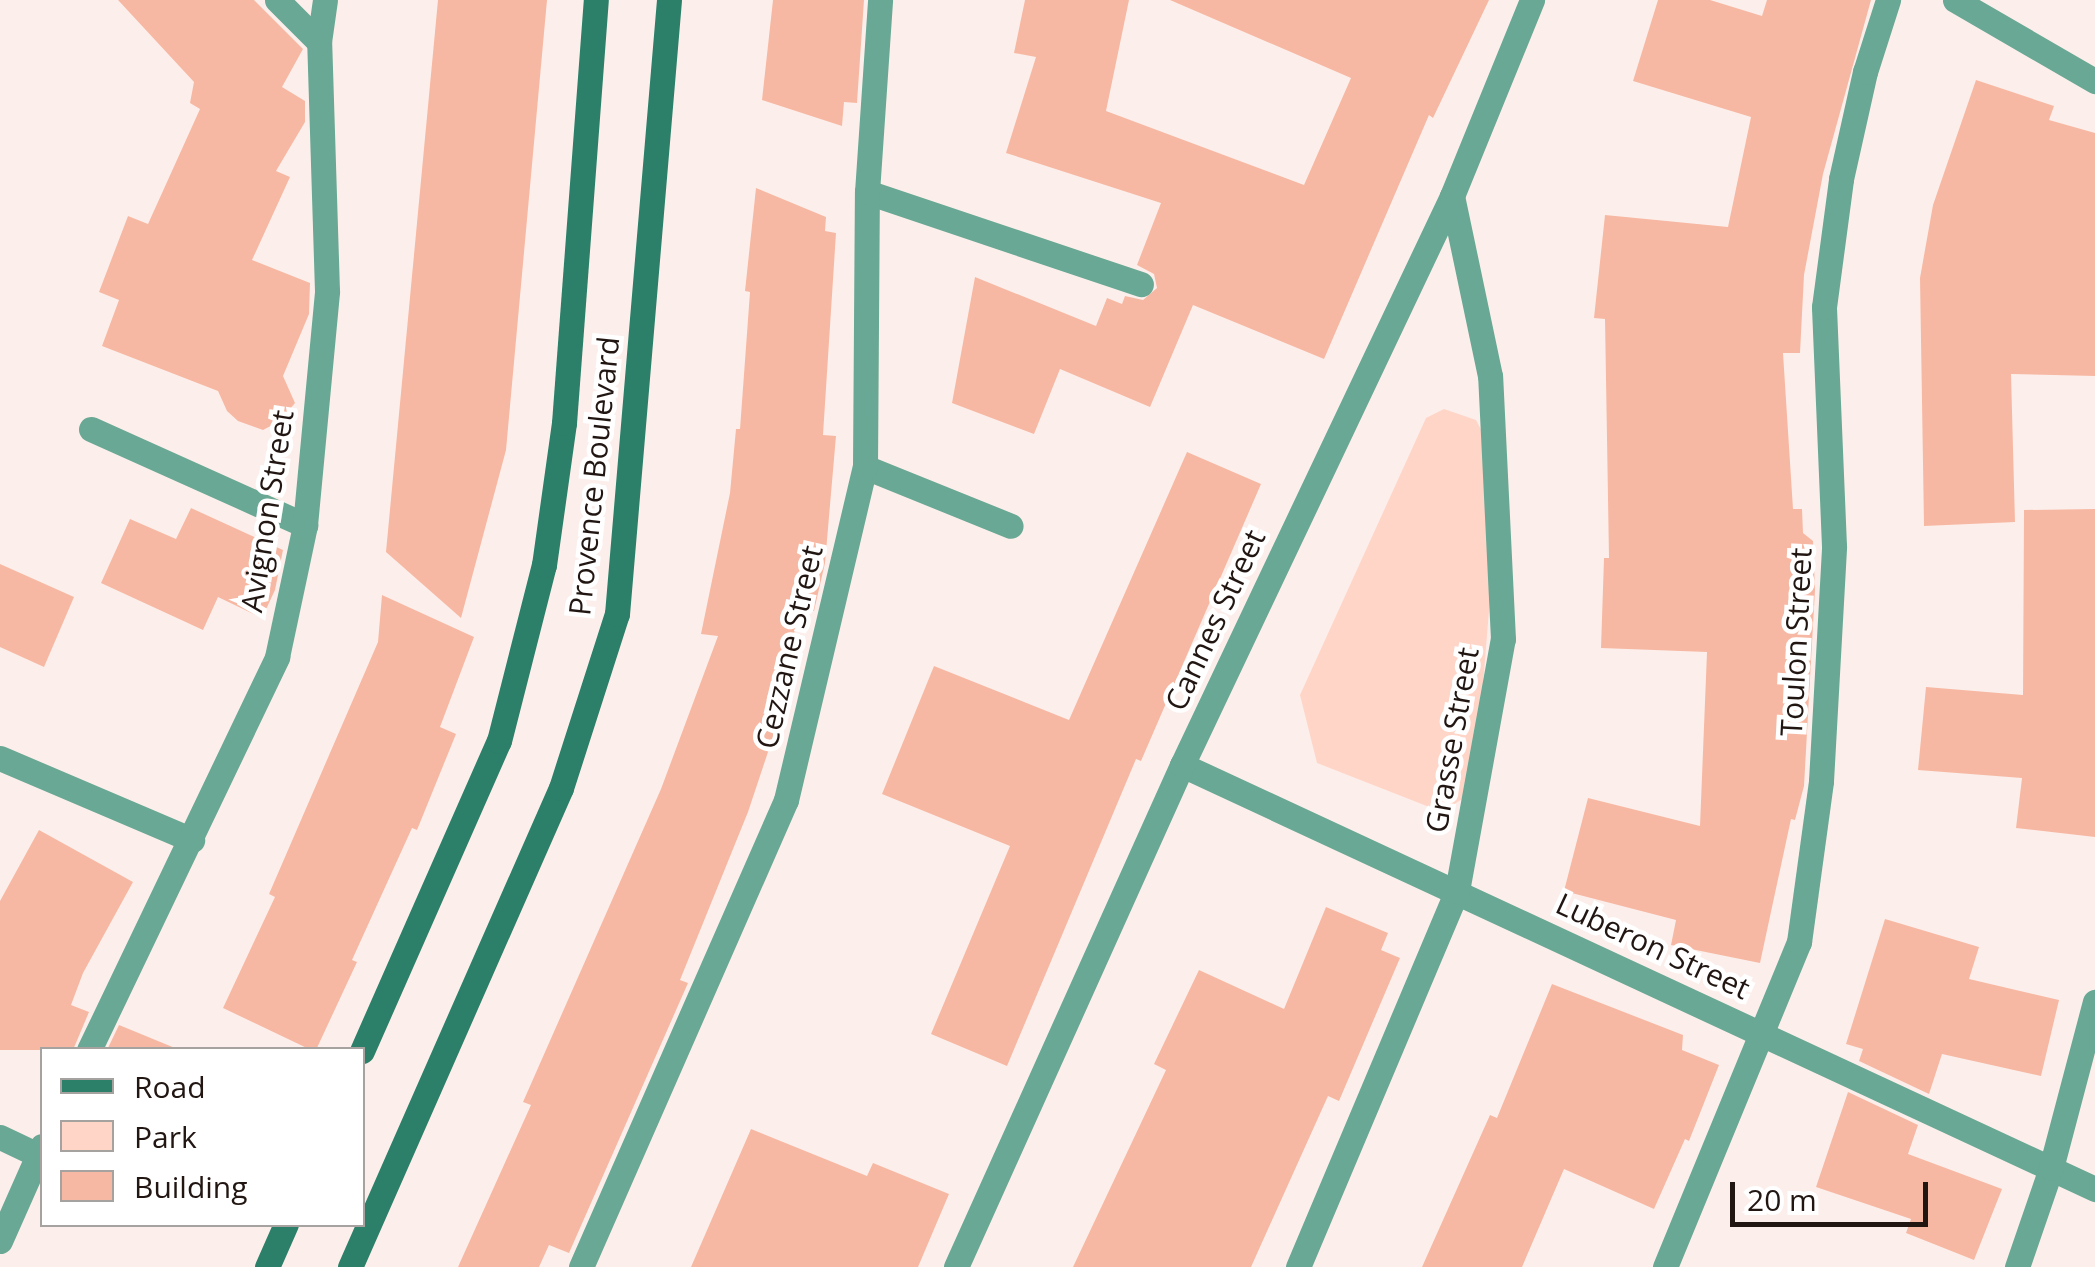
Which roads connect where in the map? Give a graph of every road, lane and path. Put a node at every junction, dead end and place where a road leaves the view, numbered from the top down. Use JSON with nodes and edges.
{"nodes":[{"id":1,"x":277,"y":0,"type":"edge"},
{"id":2,"x":325,"y":0,"type":"edge"},
{"id":3,"x":596,"y":0,"type":"edge"},
{"id":4,"x":669,"y":0,"type":"edge"},
{"id":5,"x":880,"y":0,"type":"edge"},
{"id":6,"x":1532,"y":0,"type":"edge"},
{"id":7,"x":1888,"y":0,"type":"edge"},
{"id":8,"x":1955,"y":0,"type":"edge"},
{"id":9,"x":319,"y":42,"type":"junction"},
{"id":10,"x":2095,"y":81,"type":"edge"},
{"id":11,"x":867,"y":192,"type":"junction"},
{"id":12,"x":1452,"y":196,"type":"junction"},
{"id":13,"x":1141,"y":284,"type":"dead end"},
{"id":14,"x":90,"y":430,"type":"dead end"},
{"id":15,"x":865,"y":467,"type":"junction"},
{"id":16,"x":304,"y":526,"type":"junction"},
{"id":17,"x":1011,"y":526,"type":"dead end"},
{"id":18,"x":0,"y":758,"type":"edge"},
{"id":19,"x":1182,"y":765,"type":"junction"},
{"id":20,"x":192,"y":840,"type":"junction"},
{"id":21,"x":1457,"y":891,"type":"junction"},
{"id":22,"x":2095,"y":1002,"type":"edge"},
{"id":23,"x":1764,"y":1034,"type":"junction"},
{"id":24,"x":91,"y":1047,"type":"edge"},
{"id":25,"x":364,"y":1047,"type":"edge"},
{"id":26,"x":0,"y":1136,"type":"edge"},
{"id":27,"x":40,"y":1150,"type":"edge"},
{"id":28,"x":2051,"y":1168,"type":"junction"},
{"id":29,"x":2095,"y":1188,"type":"edge"},
{"id":30,"x":285,"y":1227,"type":"edge"},
{"id":31,"x":0,"y":1242,"type":"edge"},
{"id":32,"x":267,"y":1267,"type":"edge"},
{"id":33,"x":350,"y":1267,"type":"edge"},
{"id":34,"x":581,"y":1267,"type":"edge"},
{"id":35,"x":956,"y":1267,"type":"edge"},
{"id":36,"x":1298,"y":1267,"type":"edge"},
{"id":37,"x":1664,"y":1267,"type":"edge"},
{"id":38,"x":2017,"y":1267,"type":"edge"}],
"edges":[{"from":1,"to":9,"type":"street"},
{"from":2,"to":9,"type":"street","name":"Avignon Street"},
{"from":3,"to":25,"type":"street","name":"Provence Boulevard"},
{"from":4,"to":33,"type":"street","name":"Provence Boulevard"},
{"from":5,"to":11,"type":"street","name":"Cezzane Street"},
{"from":6,"to":12,"type":"street","name":"Cannes Street"},
{"from":7,"to":23,"type":"street","name":"Toulon Street"},
{"from":8,"to":10,"type":"street"},
{"from":9,"to":16,"type":"street","name":"Avignon Street"},
{"from":11,"to":13,"type":"street"},
{"from":11,"to":15,"type":"street","name":"Cezzane Street"},
{"from":12,"to":19,"type":"street","name":"Cannes Street"},
{"from":12,"to":21,"type":"street","name":"Grasse Street"},
{"from":14,"to":16,"type":"street"},
{"from":15,"to":17,"type":"street"},
{"from":15,"to":34,"type":"street","name":"Cezzane Street"},
{"from":16,"to":20,"type":"street","name":"Avignon Street"},
{"from":18,"to":20,"type":"street"},
{"from":19,"to":21,"type":"street","name":"Luberon Street"},
{"from":19,"to":35,"type":"street","name":"Cannes Street"},
{"from":20,"to":24,"type":"street","name":"Avignon Street"},
{"from":21,"to":23,"type":"street","name":"Luberon Street"},
{"from":21,"to":36,"type":"street","name":"Grasse Street"},
{"from":22,"to":28,"type":"street"},
{"from":23,"to":28,"type":"street","name":"Luberon Street"},
{"from":23,"to":37,"type":"street","name":"Toulon Street"},
{"from":26,"to":27,"type":"street"},
{"from":27,"to":31,"type":"street"},
{"from":28,"to":29,"type":"street","name":"Luberon Street"},
{"from":28,"to":38,"type":"street"},
{"from":30,"to":32,"type":"street"}]}
